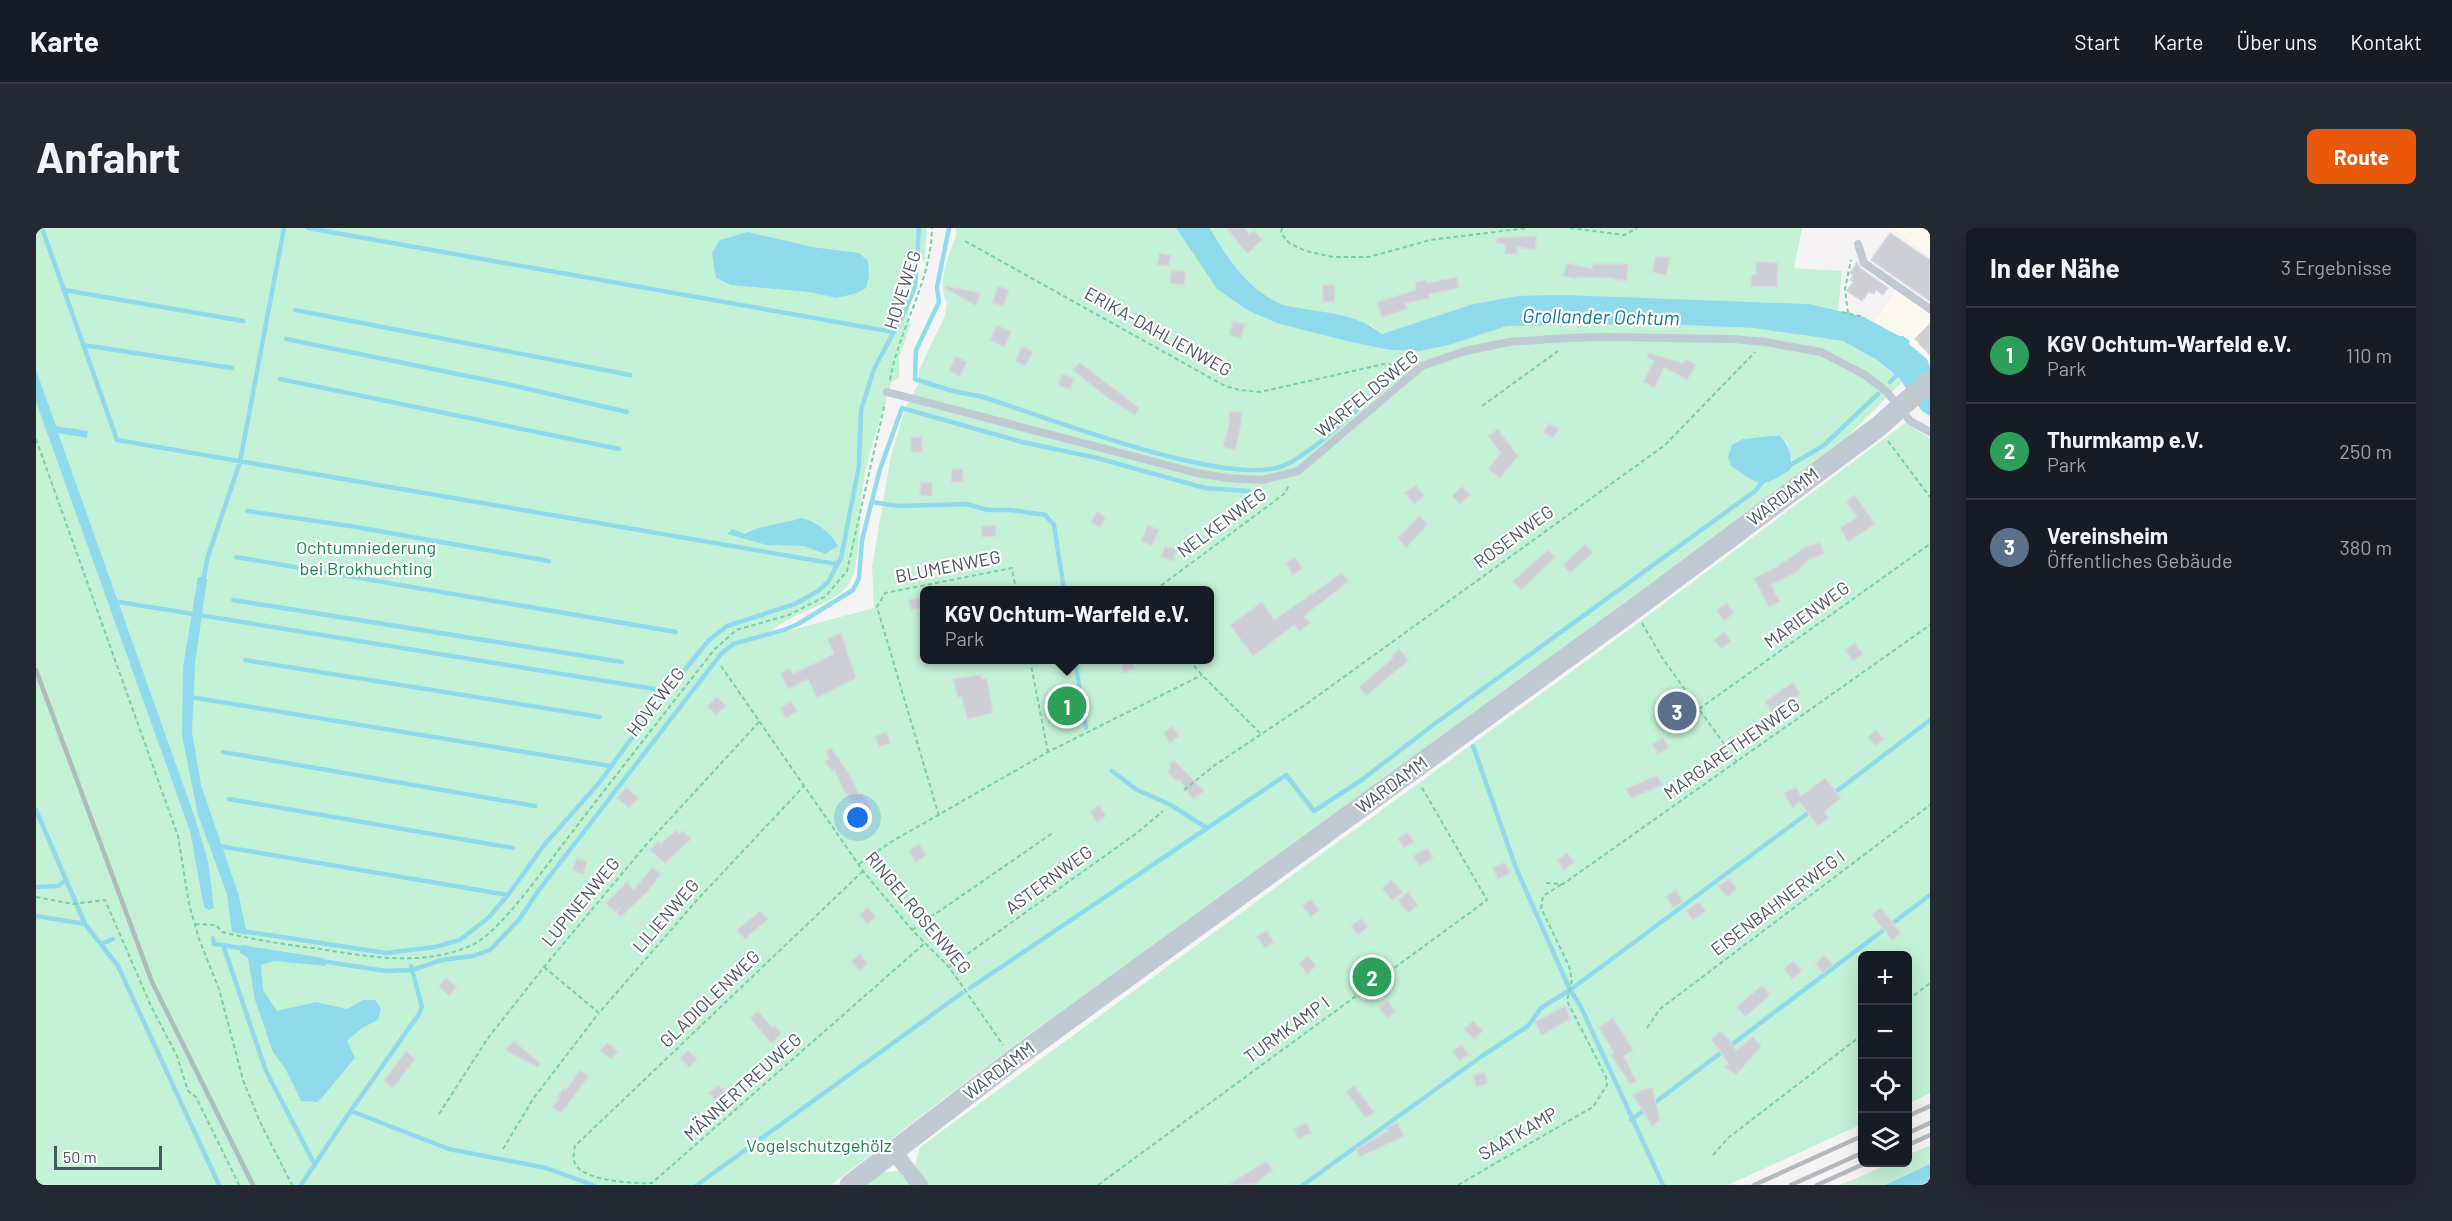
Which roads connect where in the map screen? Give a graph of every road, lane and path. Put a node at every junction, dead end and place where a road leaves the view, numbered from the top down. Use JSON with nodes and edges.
{"nodes":[{"id":1,"x":932,"y":228,"type":"edge"},
{"id":2,"x":1282,"y":228,"type":"edge"},
{"id":3,"x":1527,"y":228,"type":"edge"},
{"id":4,"x":1570,"y":228,"type":"edge"},
{"id":5,"x":1637,"y":228,"type":"edge"},
{"id":6,"x":965,"y":241,"type":"dead end"},
{"id":7,"x":1858,"y":244,"type":"joint"},
{"id":8,"x":1930,"y":309,"type":"edge"},
{"id":9,"x":1842,"y":312,"type":"dead end"},
{"id":10,"x":1848,"y":313,"type":"junction"},
{"id":11,"x":1864,"y":317,"type":"dead end"},
{"id":12,"x":1566,"y":338,"type":"junction"},
{"id":13,"x":1765,"y":342,"type":"junction"},
{"id":14,"x":1422,"y":366,"type":"junction"},
{"id":15,"x":1930,"y":381,"type":"edge"},
{"id":16,"x":887,"y":392,"type":"junction"},
{"id":17,"x":1904,"y":403,"type":"junction"},
{"id":18,"x":1482,"y":406,"type":"dead end"},
{"id":19,"x":1878,"y":427,"type":"junction"},
{"id":20,"x":1930,"y":432,"type":"edge"},
{"id":21,"x":36,"y":439,"type":"edge"},
{"id":22,"x":1298,"y":471,"type":"junction"},
{"id":23,"x":1930,"y":498,"type":"edge"},
{"id":24,"x":1930,"y":544,"type":"edge"},
{"id":25,"x":920,"y":586,"type":"edge"},
{"id":26,"x":921,"y":586,"type":"edge"},
{"id":27,"x":1015,"y":586,"type":"edge"},
{"id":28,"x":1162,"y":586,"type":"edge"},
{"id":29,"x":1634,"y":609,"type":"junction"},
{"id":30,"x":1930,"y":626,"type":"edge"},
{"id":31,"x":1031,"y":664,"type":"edge"},
{"id":32,"x":1192,"y":664,"type":"edge"},
{"id":33,"x":721,"y":666,"type":"dead end"},
{"id":34,"x":1202,"y":675,"type":"junction"},
{"id":35,"x":1699,"y":709,"type":"junction"},
{"id":36,"x":760,"y":721,"type":"junction"},
{"id":37,"x":1261,"y":734,"type":"junction"},
{"id":38,"x":1048,"y":752,"type":"junction"},
{"id":39,"x":1737,"y":762,"type":"junction"},
{"id":40,"x":1412,"y":770,"type":"junction"},
{"id":41,"x":804,"y":786,"type":"junction"},
{"id":42,"x":1184,"y":790,"type":"dead end"},
{"id":43,"x":1930,"y":805,"type":"edge"},
{"id":44,"x":1163,"y":811,"type":"dead end"},
{"id":45,"x":939,"y":816,"type":"junction"},
{"id":46,"x":1054,"y":832,"type":"dead end"},
{"id":47,"x":859,"y":864,"type":"junction"},
{"id":48,"x":863,"y":871,"type":"junction"},
{"id":49,"x":1546,"y":883,"type":"dead end"},
{"id":50,"x":1563,"y":884,"type":"junction"},
{"id":51,"x":36,"y":897,"type":"edge"},
{"id":52,"x":195,"y":924,"type":"junction"},
{"id":53,"x":912,"y":930,"type":"junction"},
{"id":54,"x":925,"y":943,"type":"junction"},
{"id":55,"x":544,"y":967,"type":"junction"},
{"id":56,"x":949,"y":967,"type":"junction"},
{"id":57,"x":1930,"y":983,"type":"edge"},
{"id":58,"x":1912,"y":997,"type":"edge"},
{"id":59,"x":599,"y":1013,"type":"junction"},
{"id":60,"x":1647,"y":1028,"type":"dead end"},
{"id":61,"x":1858,"y":1039,"type":"edge"},
{"id":62,"x":1014,"y":1059,"type":"junction"},
{"id":63,"x":1593,"y":1107,"type":"joint"},
{"id":64,"x":439,"y":1114,"type":"dead end"},
{"id":65,"x":575,"y":1146,"type":"joint"},
{"id":66,"x":503,"y":1149,"type":"dead end"},
{"id":67,"x":894,"y":1152,"type":"junction"},
{"id":68,"x":1713,"y":1155,"type":"dead end"},
{"id":69,"x":239,"y":1185,"type":"edge"},
{"id":70,"x":292,"y":1185,"type":"edge"},
{"id":71,"x":850,"y":1185,"type":"edge"},
{"id":72,"x":920,"y":1185,"type":"edge"},
{"id":73,"x":1098,"y":1185,"type":"edge"},
{"id":74,"x":1458,"y":1185,"type":"edge"}],
"edges":[{"from":1,"to":16,"type":"path","name":"HOVEWEG"},
{"from":2,"to":3,"type":"path"},
{"from":4,"to":5,"type":"path"},
{"from":6,"to":14,"type":"path","name":"ERIKA-DAHLIENWEG"},
{"from":7,"to":8,"type":"lane"},
{"from":7,"to":10,"type":"path"},
{"from":9,"to":10,"type":"path"},
{"from":10,"to":11,"type":"path"},
{"from":12,"to":13,"type":"lane","name":"WARFELDSWEG"},
{"from":12,"to":14,"type":"lane","name":"WARFELDSWEG"},
{"from":12,"to":18,"type":"path"},
{"from":13,"to":17,"type":"lane","name":"WARFELDSWEG"},
{"from":13,"to":37,"type":"path","name":"ROSENWEG"},
{"from":14,"to":22,"type":"lane","name":"WARFELDSWEG"},
{"from":15,"to":17,"type":"street","name":"WARDAMM"},
{"from":16,"to":22,"type":"lane","name":"WARFELDSWEG"},
{"from":16,"to":52,"type":"path","name":"HOVEWEG"},
{"from":17,"to":19,"type":"street","name":"WARDAMM"},
{"from":17,"to":20,"type":"lane","name":"WARFELDSWEG"},
{"from":19,"to":23,"type":"path"},
{"from":19,"to":29,"type":"street","name":"WARDAMM"},
{"from":21,"to":52,"type":"path"},
{"from":22,"to":28,"type":"path","name":"NELKENWEG"},
{"from":24,"to":35,"type":"path","name":"MARIENWEG"},
{"from":25,"to":45,"type":"path","name":"BLUMENWEG"},
{"from":26,"to":27,"type":"path","name":"BLUMENWEG"},
{"from":29,"to":35,"type":"path"},
{"from":29,"to":40,"type":"street","name":"WARDAMM"},
{"from":30,"to":39,"type":"path","name":"MARGARETHENWEG"},
{"from":31,"to":38,"type":"path"},
{"from":32,"to":34,"type":"path"},
{"from":33,"to":36,"type":"path","name":"RINGELROSENWEG"},
{"from":34,"to":37,"type":"path"},
{"from":34,"to":38,"type":"path"},
{"from":35,"to":39,"type":"path"},
{"from":36,"to":41,"type":"path","name":"RINGELROSENWEG"},
{"from":36,"to":55,"type":"path","name":"LUPINENWEG"},
{"from":37,"to":42,"type":"path","name":"ROSENWEG"},
{"from":38,"to":45,"type":"path"},
{"from":39,"to":50,"type":"path","name":"MARGARETHENWEG"},
{"from":40,"to":62,"type":"street","name":"WARDAMM"},
{"from":40,"to":73,"type":"path","name":"TURMKAMP I"},
{"from":41,"to":47,"type":"path","name":"RINGELROSENWEG"},
{"from":41,"to":59,"type":"path","name":"LILIENWEG"},
{"from":43,"to":60,"type":"path","name":"EISENBAHNERWEG I"},
{"from":44,"to":56,"type":"path","name":"ASTERNWEG"},
{"from":45,"to":47,"type":"path"},
{"from":46,"to":53,"type":"path"},
{"from":47,"to":48,"type":"path","name":"RINGELROSENWEG"},
{"from":48,"to":53,"type":"path","name":"RINGELROSENWEG"},
{"from":48,"to":65,"type":"path","name":"GLADIOLENWEG"},
{"from":49,"to":50,"type":"path"},
{"from":50,"to":63,"type":"path","name":"MARGARETHENWEG"},
{"from":51,"to":69,"type":"path"},
{"from":52,"to":70,"type":"path"},
{"from":53,"to":54,"type":"path","name":"RINGELROSENWEG"},
{"from":54,"to":56,"type":"path","name":"RINGELROSENWEG"},
{"from":54,"to":65,"type":"path","name":"MÄNNERTREUWEG"},
{"from":55,"to":59,"type":"path"},
{"from":55,"to":64,"type":"path","name":"LUPINENWEG"},
{"from":56,"to":62,"type":"path","name":"RINGELROSENWEG"},
{"from":57,"to":58,"type":"path"},
{"from":59,"to":66,"type":"path","name":"LILIENWEG"},
{"from":61,"to":68,"type":"path"},
{"from":62,"to":67,"type":"street","name":"WARDAMM"},
{"from":63,"to":74,"type":"path","name":"SAATKAMP"},
{"from":67,"to":71,"type":"street","name":"WARDAMM"},
{"from":67,"to":72,"type":"street"}]}
